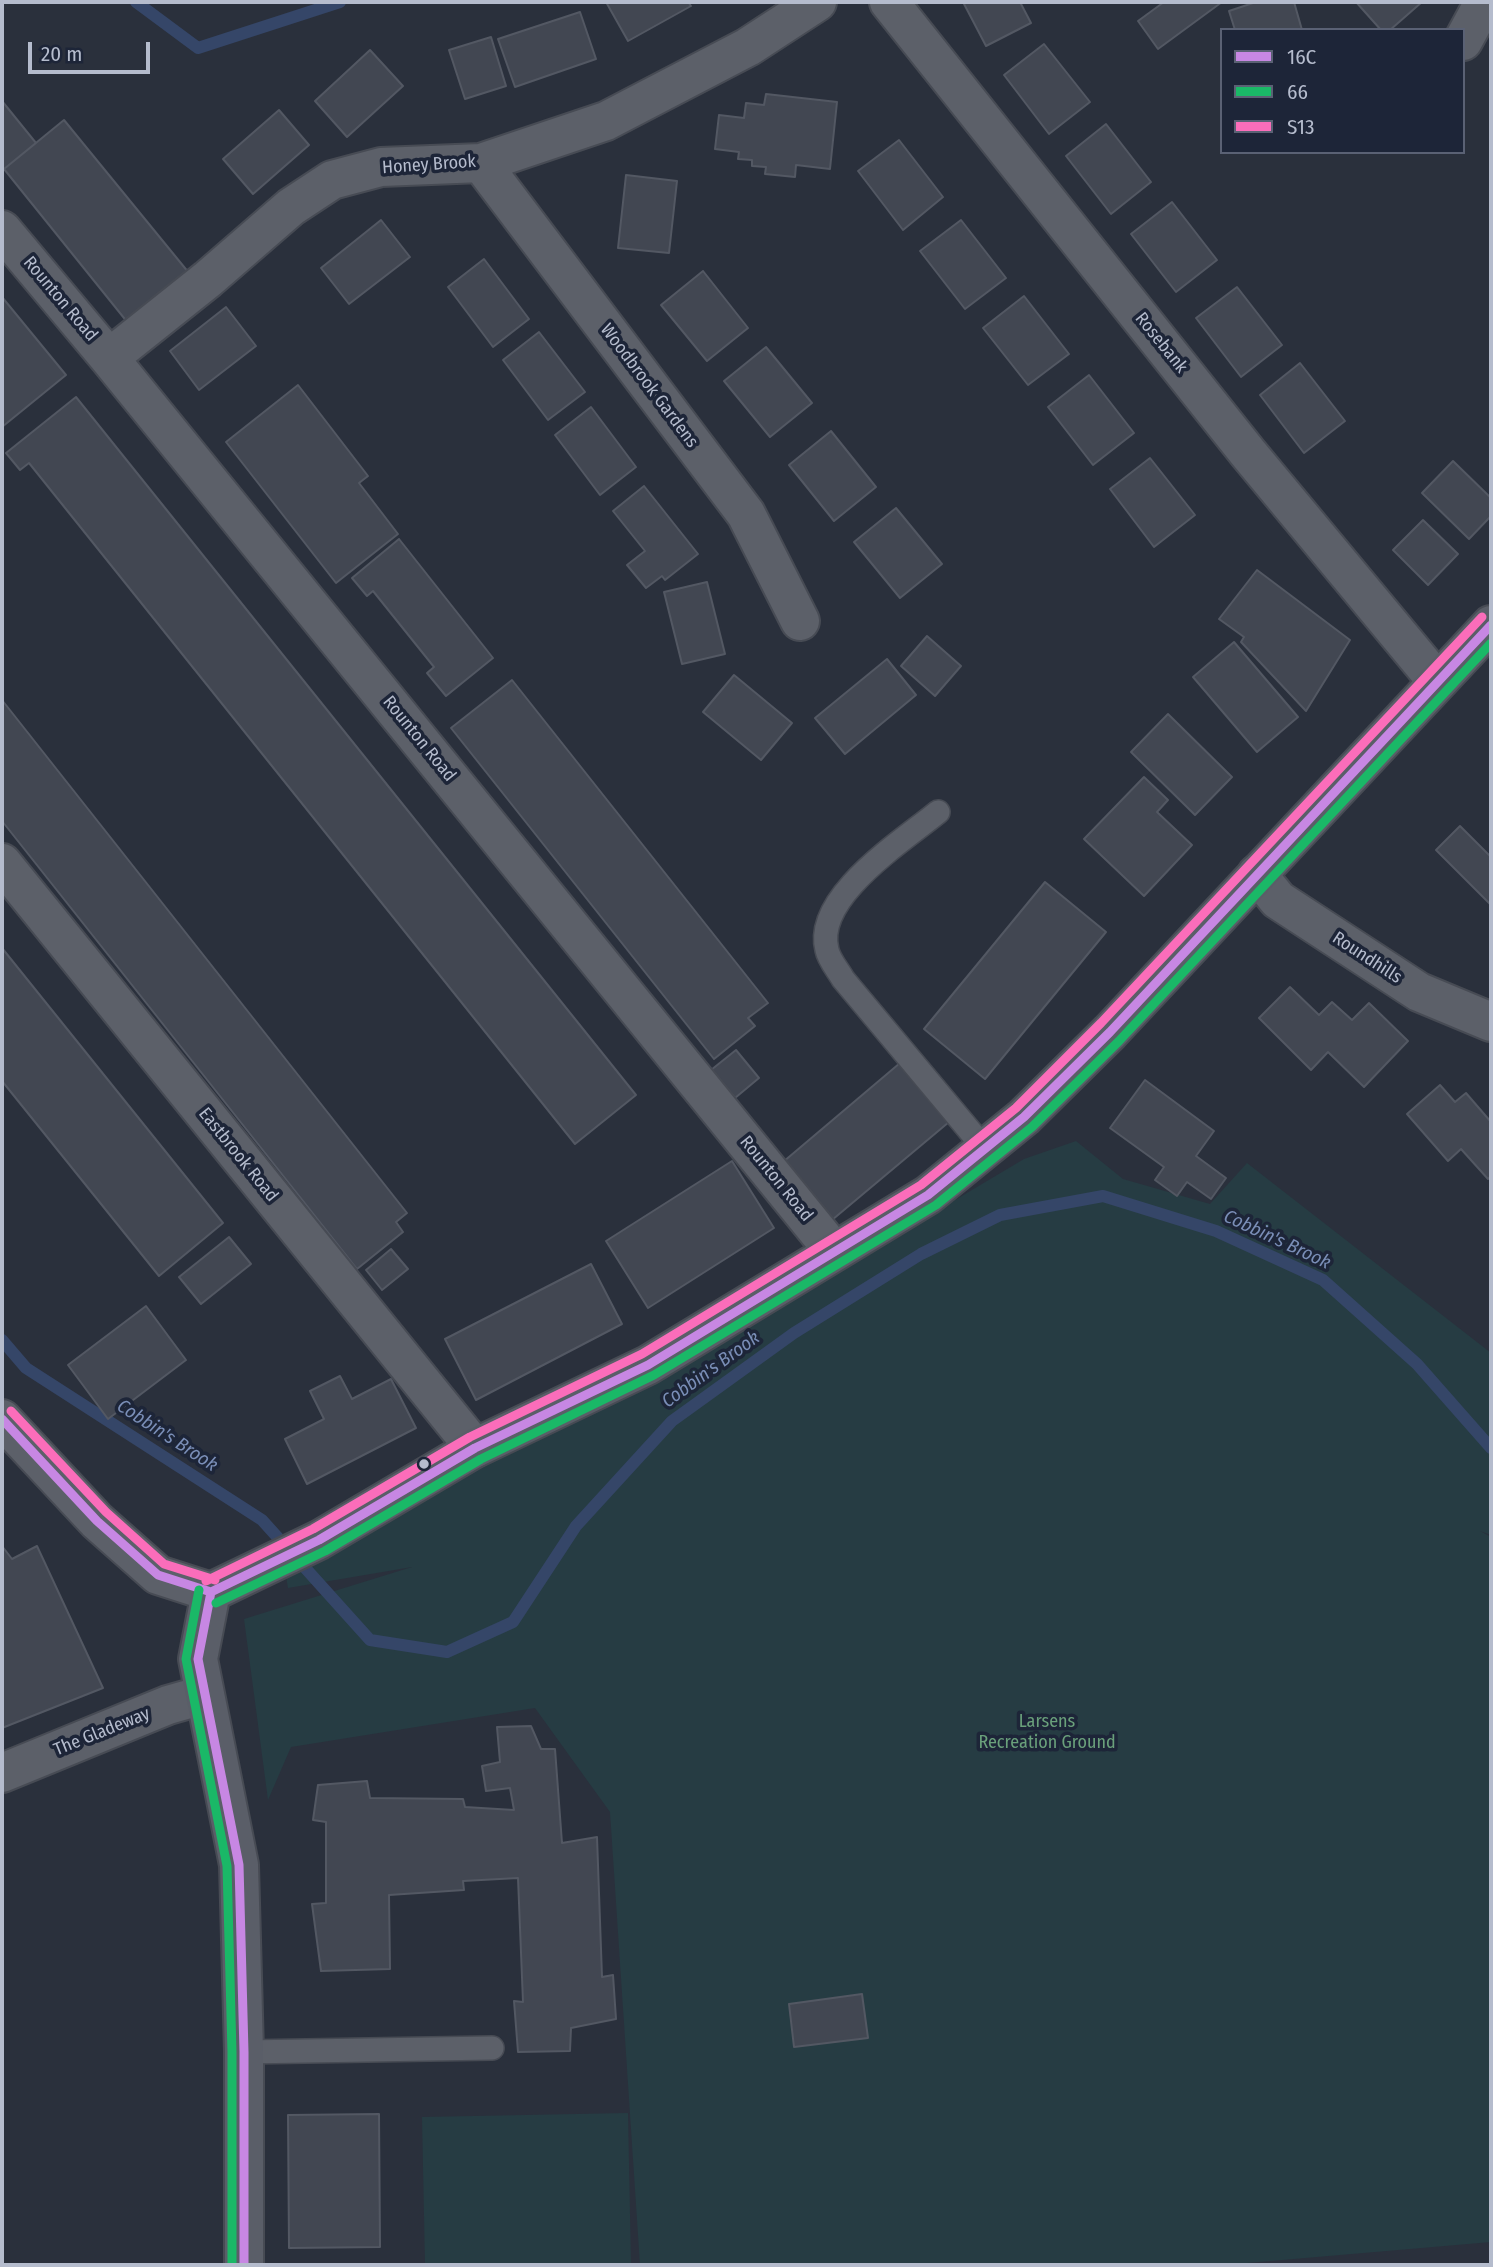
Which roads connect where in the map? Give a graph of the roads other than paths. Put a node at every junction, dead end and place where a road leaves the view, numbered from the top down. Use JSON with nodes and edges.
{"nodes":[{"id":1,"x":817,"y":2,"type":"edge"},
{"id":2,"x":889,"y":2,"type":"edge"},
{"id":3,"x":1489,"y":2,"type":"edge"},
{"id":4,"x":1465,"y":37,"type":"edge"},
{"id":5,"x":481,"y":163,"type":"junction"},
{"id":6,"x":2,"y":230,"type":"edge"},
{"id":7,"x":109,"y":358,"type":"junction"},
{"id":8,"x":800,"y":621,"type":"dead end"},
{"id":9,"x":1491,"y":625,"type":"edge"},
{"id":10,"x":1437,"y":681,"type":"junction"},
{"id":11,"x":938,"y":812,"type":"dead end"},
{"id":12,"x":2,"y":863,"type":"edge"},
{"id":13,"x":1257,"y":874,"type":"junction"},
{"id":14,"x":1491,"y":1022,"type":"edge"},
{"id":15,"x":985,"y":1149,"type":"junction"},
{"id":16,"x":833,"y":1250,"type":"junction"},
{"id":17,"x":2,"y":1419,"type":"edge"},
{"id":18,"x":475,"y":1448,"type":"junction"},
{"id":19,"x":211,"y":1592,"type":"junction"},
{"id":20,"x":203,"y":1695,"type":"junction"},
{"id":21,"x":2,"y":1773,"type":"edge"},
{"id":22,"x":492,"y":2048,"type":"dead end"},
{"id":23,"x":244,"y":2052,"type":"junction"},
{"id":24,"x":244,"y":2265,"type":"edge"}],
"edges":[{"from":1,"to":5,"type":"street","name":"Honey Brook"},
{"from":2,"to":10,"type":"street","name":"Rosebank"},
{"from":3,"to":4,"type":"street"},
{"from":5,"to":7,"type":"street","name":"Honey Brook"},
{"from":5,"to":8,"type":"street","name":"Woodbrook Gardens"},
{"from":6,"to":7,"type":"street","name":"Rounton Road"},
{"from":7,"to":16,"type":"street","name":"Rounton Road"},
{"from":9,"to":10,"type":"street"},
{"from":10,"to":13,"type":"street"},
{"from":11,"to":15,"type":"lane"},
{"from":12,"to":18,"type":"street","name":"Eastbrook Road"},
{"from":13,"to":14,"type":"street","name":"Roundhills"},
{"from":13,"to":15,"type":"street"},
{"from":15,"to":16,"type":"street"},
{"from":16,"to":18,"type":"street"},
{"from":17,"to":19,"type":"street"},
{"from":18,"to":19,"type":"street"},
{"from":19,"to":20,"type":"street"},
{"from":20,"to":21,"type":"street","name":"The Gladeway"},
{"from":20,"to":23,"type":"street"},
{"from":22,"to":23,"type":"lane"},
{"from":23,"to":24,"type":"street"}]}
